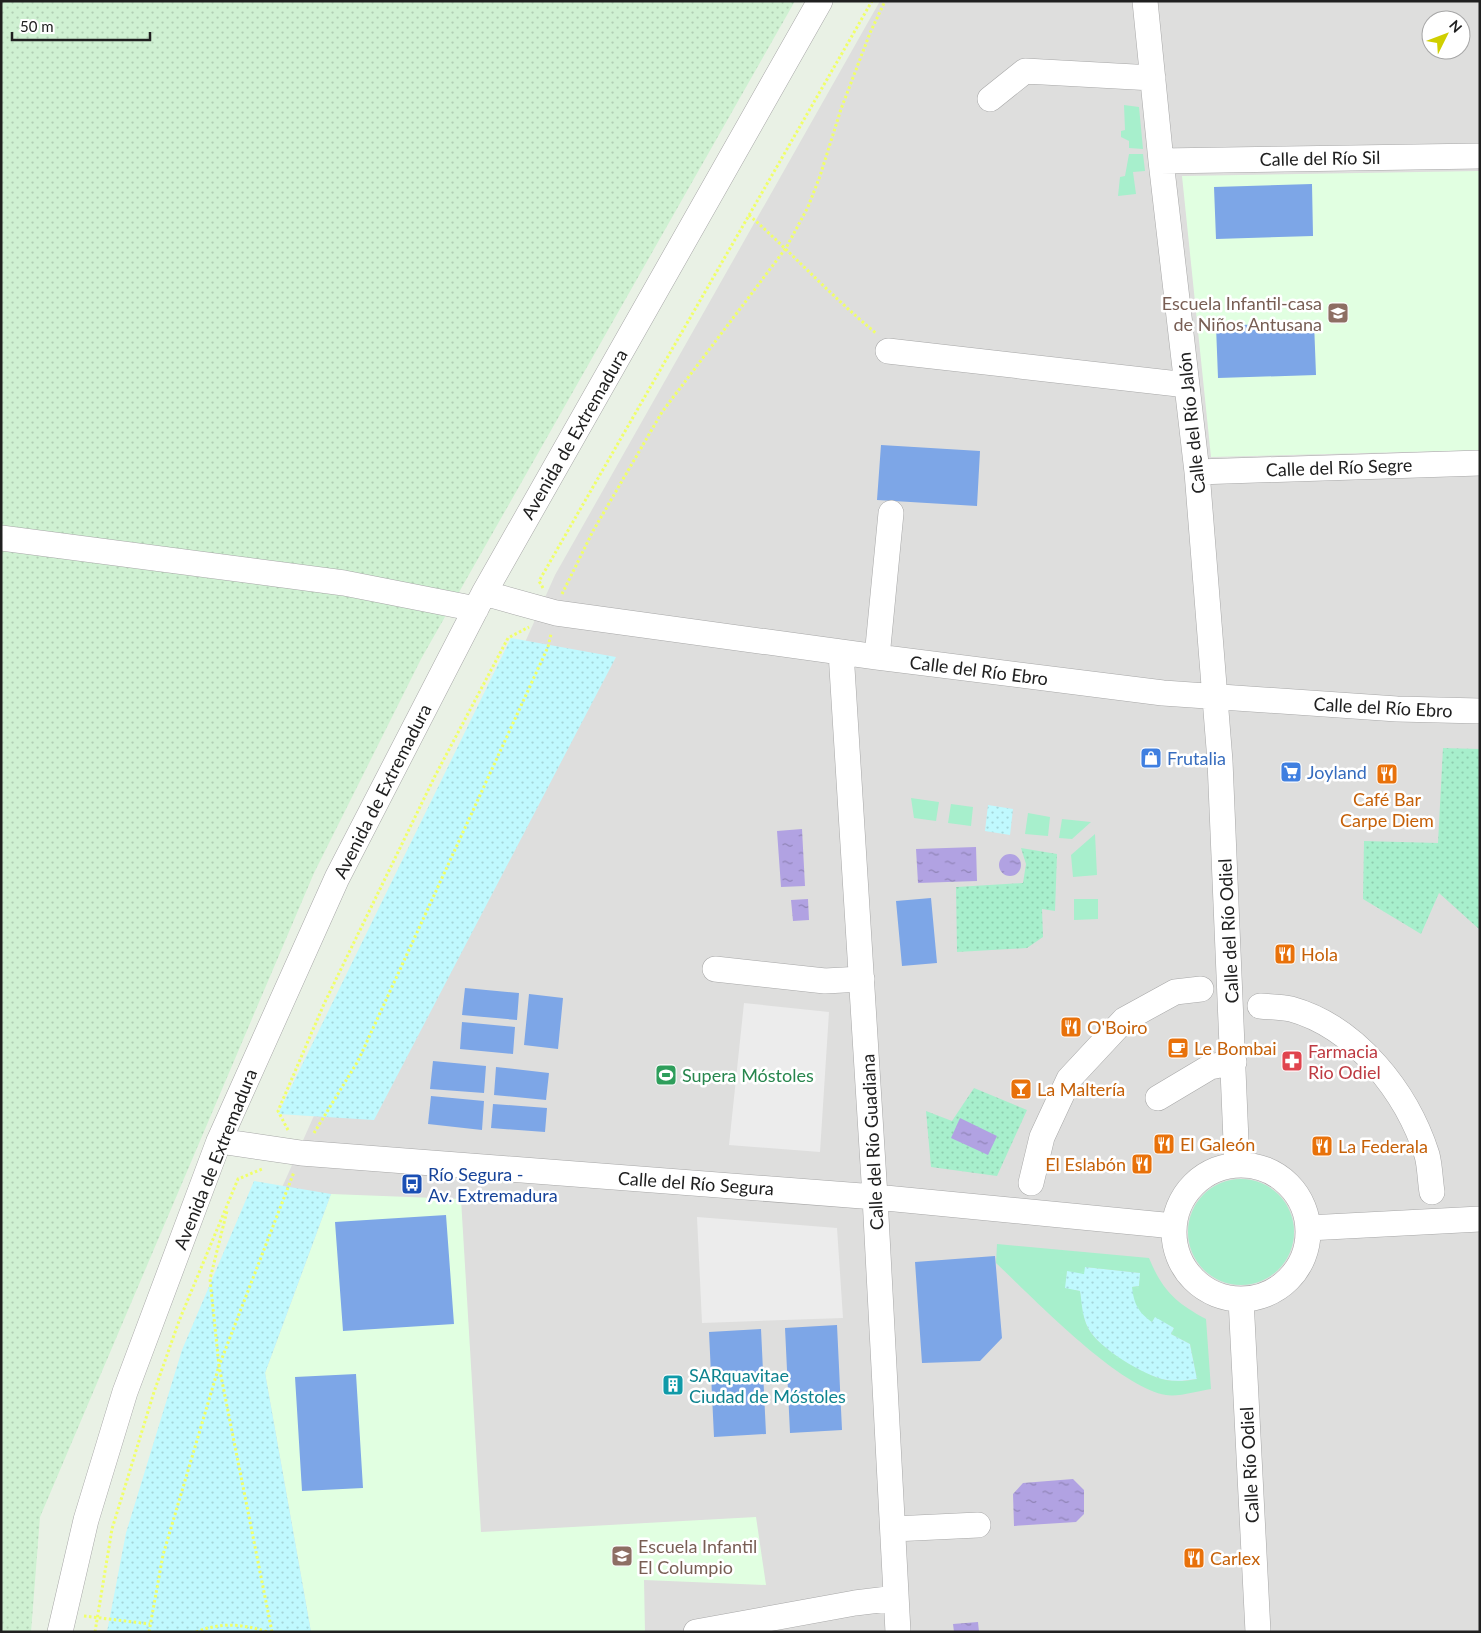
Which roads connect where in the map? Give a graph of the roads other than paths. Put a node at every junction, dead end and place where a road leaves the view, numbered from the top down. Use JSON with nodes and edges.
{"nodes":[{"id":1,"x":820,"y":1,"type":"edge"},
{"id":2,"x":1146,"y":1,"type":"edge"},
{"id":3,"x":1153,"y":78,"type":"junction"},
{"id":4,"x":990,"y":99,"type":"dead end"},
{"id":5,"x":1480,"y":156,"type":"edge"},
{"id":6,"x":1161,"y":161,"type":"junction"},
{"id":7,"x":894,"y":351,"type":"road end"},
{"id":8,"x":1187,"y":385,"type":"junction"},
{"id":9,"x":1480,"y":463,"type":"edge"},
{"id":10,"x":1198,"y":472,"type":"junction"},
{"id":11,"x":891,"y":513,"type":"dead end"},
{"id":12,"x":1,"y":538,"type":"edge"},
{"id":13,"x":480,"y":601,"type":"junction"},
{"id":14,"x":841,"y":652,"type":"junction"},
{"id":15,"x":876,"y":657,"type":"junction"},
{"id":16,"x":1215,"y":697,"type":"junction"},
{"id":17,"x":1480,"y":711,"type":"edge"},
{"id":18,"x":715,"y":969,"type":"dead end"},
{"id":19,"x":862,"y":979,"type":"junction"},
{"id":20,"x":1201,"y":989,"type":"dead end"},
{"id":21,"x":1260,"y":1006,"type":"dead end"},
{"id":22,"x":1234,"y":1062,"type":"junction"},
{"id":23,"x":1158,"y":1098,"type":"dead end"},
{"id":24,"x":219,"y":1141,"type":"junction"},
{"id":25,"x":1237,"y":1164,"type":"junction"},
{"id":26,"x":1031,"y":1183,"type":"dead end"},
{"id":27,"x":1432,"y":1192,"type":"dead end"},
{"id":28,"x":875,"y":1197,"type":"junction"},
{"id":29,"x":1480,"y":1219,"type":"edge"},
{"id":30,"x":1174,"y":1226,"type":"junction"},
{"id":31,"x":1308,"y":1228,"type":"junction"},
{"id":32,"x":1241,"y":1299,"type":"junction"},
{"id":33,"x":978,"y":1525,"type":"dead end"},
{"id":34,"x":893,"y":1530,"type":"junction"},
{"id":35,"x":896,"y":1598,"type":"junction"},
{"id":36,"x":62,"y":1622,"type":"edge"},
{"id":37,"x":696,"y":1632,"type":"edge"},
{"id":38,"x":898,"y":1632,"type":"edge"},
{"id":39,"x":1258,"y":1632,"type":"edge"}],
"edges":[{"from":1,"to":13,"type":"street","name":"Avenida de Extremadura"},
{"from":2,"to":3,"type":"street","name":"Calle del Río Jalón"},
{"from":3,"to":4,"type":"street"},
{"from":3,"to":6,"type":"street","name":"Calle del Río Jalón"},
{"from":5,"to":6,"type":"street","name":"Calle del Río Sil"},
{"from":6,"to":8,"type":"street","name":"Calle del Río Jalón"},
{"from":7,"to":8,"type":"street"},
{"from":8,"to":10,"type":"street","name":"Calle del Río Jalón"},
{"from":9,"to":10,"type":"street","name":"Calle del Río Segre"},
{"from":10,"to":16,"type":"street","name":"Calle del Río Jalón"},
{"from":11,"to":15,"type":"street"},
{"from":12,"to":13,"type":"street","name":"Calle del Río Ebro"},
{"from":13,"to":14,"type":"street","name":"Calle del Río Ebro"},
{"from":13,"to":24,"type":"street","name":"Avenida de Extremadura"},
{"from":14,"to":15,"type":"street","name":"Calle del Río Ebro"},
{"from":14,"to":19,"type":"street","name":"Calle del Río Guadiana"},
{"from":15,"to":16,"type":"street","name":"Calle del Río Ebro"},
{"from":16,"to":17,"type":"street","name":"Calle del Río Ebro"},
{"from":16,"to":22,"type":"street","name":"Calle del Río Odiel"},
{"from":18,"to":19,"type":"street"},
{"from":19,"to":28,"type":"street","name":"Calle del Río Guadiana"},
{"from":20,"to":26,"type":"street"},
{"from":21,"to":27,"type":"street"},
{"from":22,"to":23,"type":"street"},
{"from":22,"to":25,"type":"street","name":"Calle del Río Odiel"},
{"from":24,"to":28,"type":"street","name":"Calle del Río Segura"},
{"from":24,"to":36,"type":"street","name":"Avenida de Extremadura"},
{"from":25,"to":30,"type":"street"},
{"from":25,"to":31,"type":"street"},
{"from":28,"to":30,"type":"street","name":"Calle del Río Segura"},
{"from":28,"to":34,"type":"street","name":"Calle del Río Guadiana"},
{"from":29,"to":31,"type":"street"},
{"from":30,"to":32,"type":"street"},
{"from":31,"to":32,"type":"street"},
{"from":32,"to":39,"type":"street","name":"Calle Río Odiel"},
{"from":33,"to":34,"type":"street"},
{"from":34,"to":35,"type":"street","name":"Calle del Río Guadiana"},
{"from":35,"to":37,"type":"street"},
{"from":35,"to":38,"type":"street","name":"Calle del Río Guadiana"}]}
